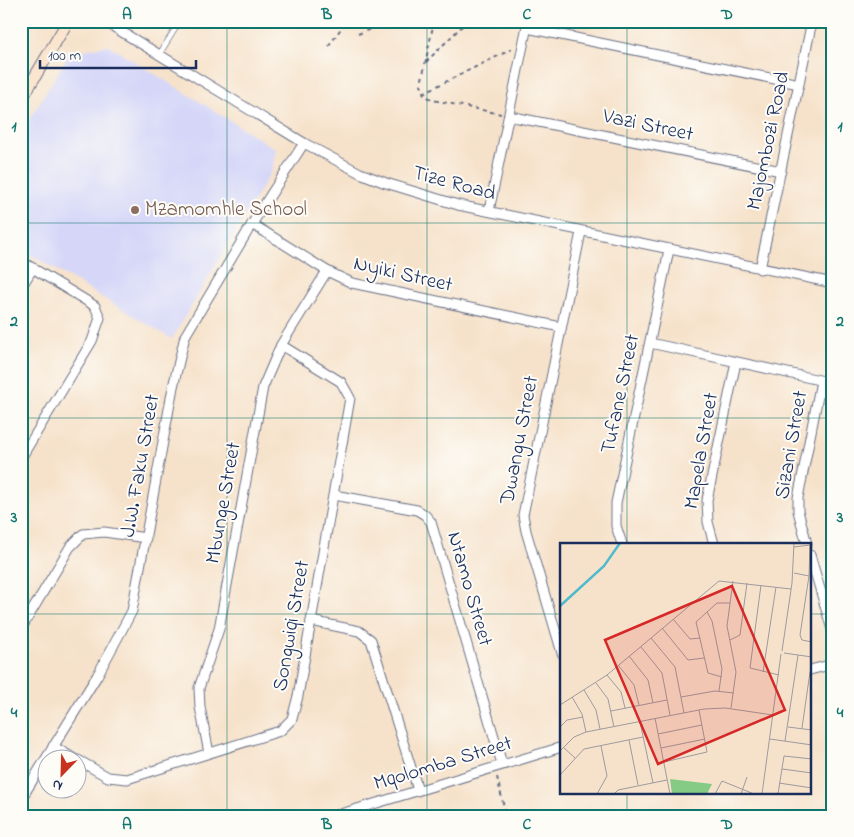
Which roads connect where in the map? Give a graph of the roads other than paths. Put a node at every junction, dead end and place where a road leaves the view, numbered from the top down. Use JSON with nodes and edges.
{"nodes":[{"id":1,"x":68,"y":21,"type":"edge"},
{"id":2,"x":104,"y":21,"type":"edge"},
{"id":3,"x":180,"y":21,"type":"edge"},
{"id":4,"x":812,"y":21,"type":"edge"},
{"id":5,"x":527,"y":25,"type":"edge"},
{"id":6,"x":159,"y":55,"type":"junction"},
{"id":7,"x":799,"y":84,"type":"junction"},
{"id":8,"x":21,"y":100,"type":"edge"},
{"id":9,"x":509,"y":116,"type":"junction"},
{"id":10,"x":304,"y":143,"type":"junction"},
{"id":11,"x":781,"y":171,"type":"junction"},
{"id":12,"x":489,"y":211,"type":"junction"},
{"id":13,"x":252,"y":224,"type":"junction"},
{"id":14,"x":581,"y":232,"type":"junction"},
{"id":15,"x":669,"y":250,"type":"junction"},
{"id":16,"x":21,"y":261,"type":"edge"},
{"id":17,"x":33,"y":268,"type":"junction"},
{"id":18,"x":760,"y":269,"type":"junction"},
{"id":19,"x":327,"y":271,"type":"junction"},
{"id":20,"x":833,"y":283,"type":"edge"},
{"id":21,"x":21,"y":287,"type":"edge"},
{"id":22,"x":561,"y":327,"type":"junction"},
{"id":23,"x":650,"y":343,"type":"junction"},
{"id":24,"x":282,"y":345,"type":"junction"},
{"id":25,"x":736,"y":362,"type":"junction"},
{"id":26,"x":821,"y":381,"type":"junction"},
{"id":27,"x":833,"y":383,"type":"edge"},
{"id":28,"x":21,"y":458,"type":"edge"},
{"id":29,"x":334,"y":495,"type":"junction"},
{"id":30,"x":146,"y":538,"type":"junction"},
{"id":31,"x":622,"y":543,"type":"edge"},
{"id":32,"x":714,"y":543,"type":"edge"},
{"id":33,"x":807,"y":543,"type":"edge"},
{"id":34,"x":812,"y":562,"type":"edge"},
{"id":35,"x":311,"y":621,"type":"junction"},
{"id":36,"x":21,"y":629,"type":"edge"},
{"id":37,"x":833,"y":632,"type":"edge"},
{"id":38,"x":560,"y":646,"type":"edge"},
{"id":39,"x":833,"y":664,"type":"edge"},
{"id":40,"x":812,"y":669,"type":"edge"},
{"id":41,"x":53,"y":746,"type":"junction"},
{"id":42,"x":560,"y":748,"type":"edge"},
{"id":43,"x":60,"y":750,"type":"edge"},
{"id":44,"x":209,"y":753,"type":"junction"},
{"id":45,"x":88,"y":766,"type":"edge"},
{"id":46,"x":498,"y":766,"type":"junction"},
{"id":47,"x":418,"y":790,"type":"junction"},
{"id":48,"x":21,"y":799,"type":"edge"},
{"id":49,"x":334,"y":816,"type":"edge"}],
"edges":[{"from":1,"to":8,"type":"street"},
{"from":2,"to":6,"type":"street","name":"Tize Road"},
{"from":3,"to":6,"type":"lane"},
{"from":4,"to":7,"type":"street","name":"Majombozi Road"},
{"from":5,"to":7,"type":"street"},
{"from":5,"to":9,"type":"street"},
{"from":6,"to":10,"type":"street","name":"Tize Road"},
{"from":7,"to":11,"type":"street","name":"Majombozi Road"},
{"from":9,"to":11,"type":"street","name":"Vazi Street"},
{"from":9,"to":12,"type":"street"},
{"from":10,"to":12,"type":"street","name":"Tize Road"},
{"from":10,"to":13,"type":"street","name":"J.W. Faku Street"},
{"from":11,"to":18,"type":"street","name":"Majombozi Road"},
{"from":12,"to":14,"type":"street","name":"Tize Road"},
{"from":13,"to":19,"type":"street","name":"Nyiki Street"},
{"from":13,"to":30,"type":"street","name":"J.W. Faku Street"},
{"from":14,"to":15,"type":"street","name":"Tize Road"},
{"from":14,"to":22,"type":"street","name":"Dwangu Street"},
{"from":15,"to":18,"type":"street","name":"Tize Road"},
{"from":15,"to":23,"type":"street","name":"Tufane Street"},
{"from":16,"to":17,"type":"street"},
{"from":17,"to":21,"type":"street"},
{"from":17,"to":28,"type":"street"},
{"from":18,"to":20,"type":"street","name":"Tize Road"},
{"from":19,"to":22,"type":"street","name":"Nyiki Street"},
{"from":19,"to":24,"type":"street","name":"Mbunge Street"},
{"from":22,"to":38,"type":"street","name":"Dwangu Street"},
{"from":23,"to":25,"type":"street"},
{"from":23,"to":31,"type":"street","name":"Tufane Street"},
{"from":24,"to":29,"type":"street","name":"Songwiqi Street"},
{"from":24,"to":44,"type":"street","name":"Mbunge Street"},
{"from":25,"to":26,"type":"street"},
{"from":25,"to":32,"type":"street","name":"Mapela Street"},
{"from":26,"to":27,"type":"street"},
{"from":26,"to":33,"type":"street","name":"Sizani Street"},
{"from":29,"to":35,"type":"street","name":"Songwiqi Street"},
{"from":29,"to":46,"type":"street","name":"Ntamo Street"},
{"from":30,"to":36,"type":"street"},
{"from":30,"to":41,"type":"street","name":"J.W. Faku Street"},
{"from":34,"to":37,"type":"street"},
{"from":35,"to":44,"type":"street","name":"Songwiqi Street"},
{"from":35,"to":47,"type":"street"},
{"from":39,"to":40,"type":"street"},
{"from":41,"to":43,"type":"street","name":"Songwiqi Street"},
{"from":41,"to":48,"type":"street","name":"J.W. Faku Street"},
{"from":42,"to":46,"type":"street","name":"Mqolomba Street"},
{"from":44,"to":45,"type":"street","name":"Songwiqi Street"},
{"from":46,"to":47,"type":"street","name":"Mqolomba Street"},
{"from":47,"to":49,"type":"street","name":"Mqolomba Street"}]}
